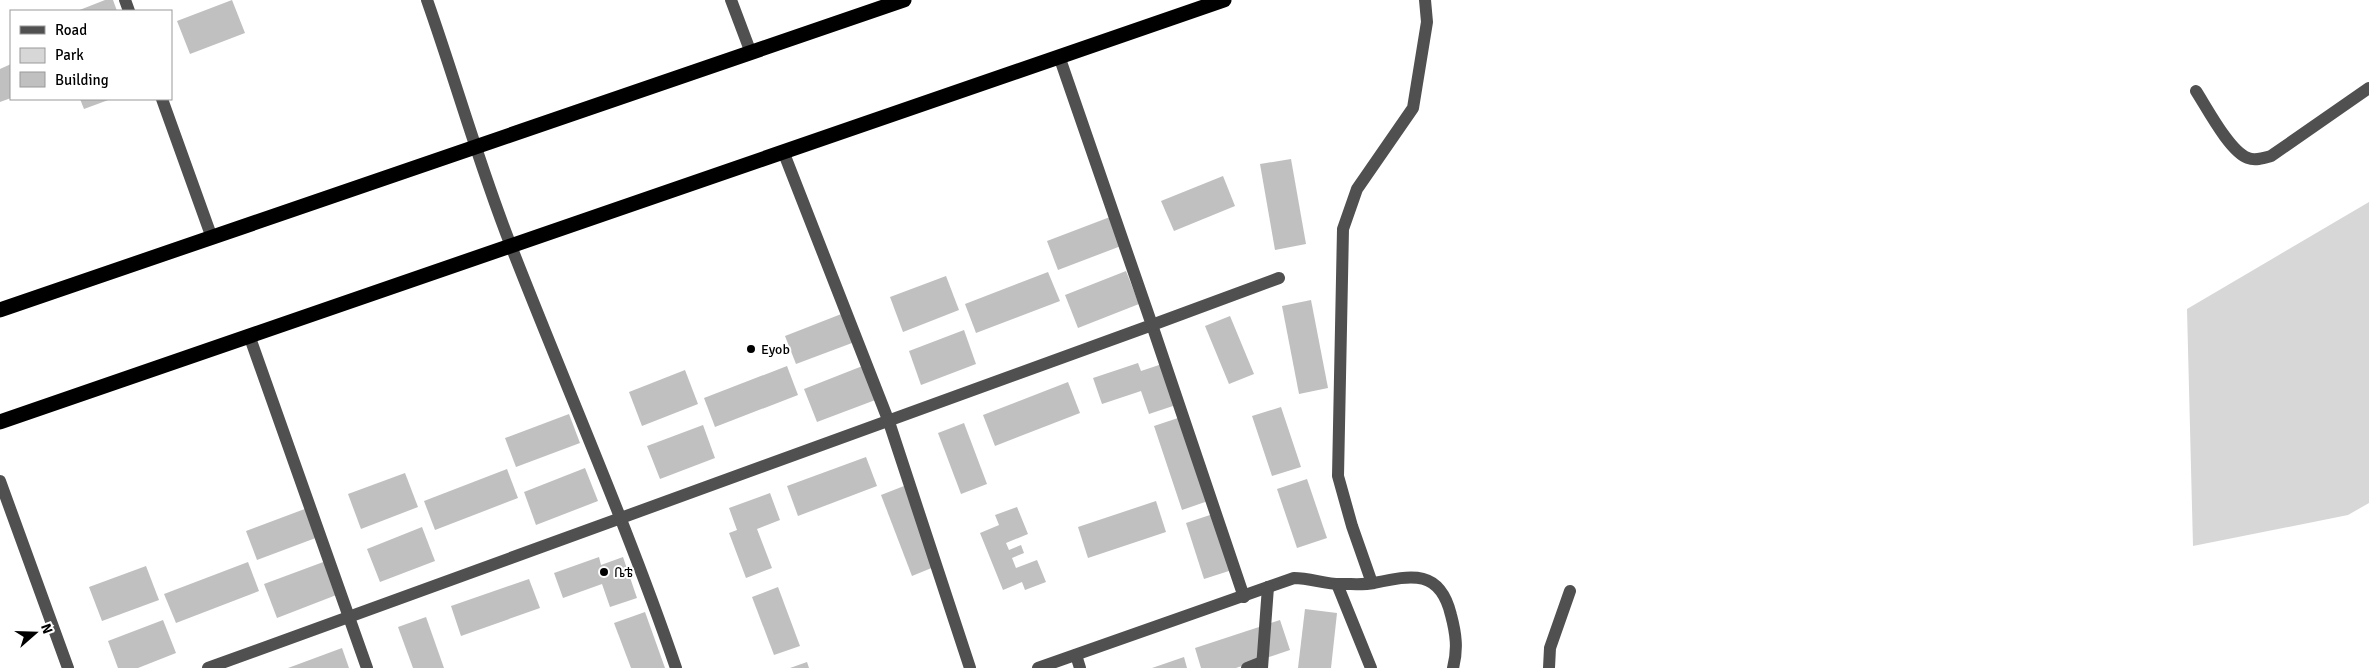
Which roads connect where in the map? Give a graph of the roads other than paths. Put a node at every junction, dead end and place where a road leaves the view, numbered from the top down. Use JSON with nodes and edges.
{"nodes":[{"id":1,"x":427,"y":0,"type":"edge"},
{"id":2,"x":731,"y":0,"type":"edge"},
{"id":3,"x":904,"y":0,"type":"edge"},
{"id":4,"x":1224,"y":0,"type":"edge"},
{"id":5,"x":1425,"y":0,"type":"edge"},
{"id":6,"x":751,"y":52,"type":"junction"},
{"id":7,"x":1059,"y":56,"type":"junction"},
{"id":8,"x":2369,"y":88,"type":"edge"},
{"id":9,"x":2196,"y":91,"type":"dead end"},
{"id":10,"x":162,"y":100,"type":"edge"},
{"id":11,"x":475,"y":147,"type":"junction"},
{"id":12,"x":783,"y":152,"type":"junction"},
{"id":13,"x":212,"y":238,"type":"junction"},
{"id":14,"x":510,"y":245,"type":"junction"},
{"id":15,"x":1279,"y":278,"type":"dead end"},
{"id":16,"x":0,"y":310,"type":"edge"},
{"id":17,"x":1152,"y":325,"type":"junction"},
{"id":18,"x":249,"y":335,"type":"junction"},
{"id":19,"x":0,"y":422,"type":"edge"},
{"id":20,"x":889,"y":422,"type":"junction"},
{"id":21,"x":0,"y":480,"type":"edge"},
{"id":22,"x":619,"y":518,"type":"junction"},
{"id":23,"x":1372,"y":583,"type":"junction"},
{"id":24,"x":1337,"y":584,"type":"junction"},
{"id":25,"x":1268,"y":588,"type":"junction"},
{"id":26,"x":1570,"y":592,"type":"dead end"},
{"id":27,"x":1244,"y":596,"type":"junction"},
{"id":28,"x":347,"y":616,"type":"junction"},
{"id":29,"x":1076,"y":655,"type":"junction"},
{"id":30,"x":1262,"y":665,"type":"edge"},
{"id":31,"x":68,"y":668,"type":"edge"},
{"id":32,"x":208,"y":668,"type":"edge"},
{"id":33,"x":367,"y":668,"type":"edge"},
{"id":34,"x":676,"y":668,"type":"edge"},
{"id":35,"x":970,"y":668,"type":"edge"},
{"id":36,"x":1038,"y":668,"type":"edge"},
{"id":37,"x":1080,"y":668,"type":"edge"},
{"id":38,"x":1247,"y":668,"type":"edge"},
{"id":39,"x":1371,"y":668,"type":"edge"},
{"id":40,"x":1453,"y":668,"type":"edge"},
{"id":41,"x":1549,"y":668,"type":"edge"}],
"edges":[{"from":1,"to":11,"type":"street"},
{"from":2,"to":6,"type":"street"},
{"from":3,"to":6,"type":"highway"},
{"from":4,"to":7,"type":"highway"},
{"from":5,"to":23,"type":"street"},
{"from":6,"to":11,"type":"highway"},
{"from":7,"to":12,"type":"highway"},
{"from":7,"to":17,"type":"street"},
{"from":8,"to":9,"type":"street"},
{"from":10,"to":13,"type":"street"},
{"from":11,"to":13,"type":"highway"},
{"from":11,"to":14,"type":"street"},
{"from":12,"to":14,"type":"highway"},
{"from":12,"to":20,"type":"street"},
{"from":13,"to":16,"type":"highway"},
{"from":14,"to":18,"type":"highway"},
{"from":14,"to":22,"type":"street"},
{"from":15,"to":17,"type":"street"},
{"from":17,"to":20,"type":"street"},
{"from":17,"to":27,"type":"street"},
{"from":18,"to":19,"type":"highway"},
{"from":18,"to":28,"type":"street"},
{"from":20,"to":22,"type":"street"},
{"from":20,"to":35,"type":"street"},
{"from":21,"to":31,"type":"street"},
{"from":22,"to":28,"type":"street"},
{"from":22,"to":34,"type":"street"},
{"from":23,"to":24,"type":"street"},
{"from":23,"to":40,"type":"street"},
{"from":24,"to":25,"type":"street"},
{"from":24,"to":39,"type":"street"},
{"from":25,"to":27,"type":"street"},
{"from":25,"to":30,"type":"street"},
{"from":26,"to":41,"type":"street"},
{"from":27,"to":29,"type":"street"},
{"from":28,"to":32,"type":"street"},
{"from":28,"to":33,"type":"street"},
{"from":29,"to":36,"type":"street"},
{"from":29,"to":37,"type":"street"},
{"from":30,"to":38,"type":"street"}]}
